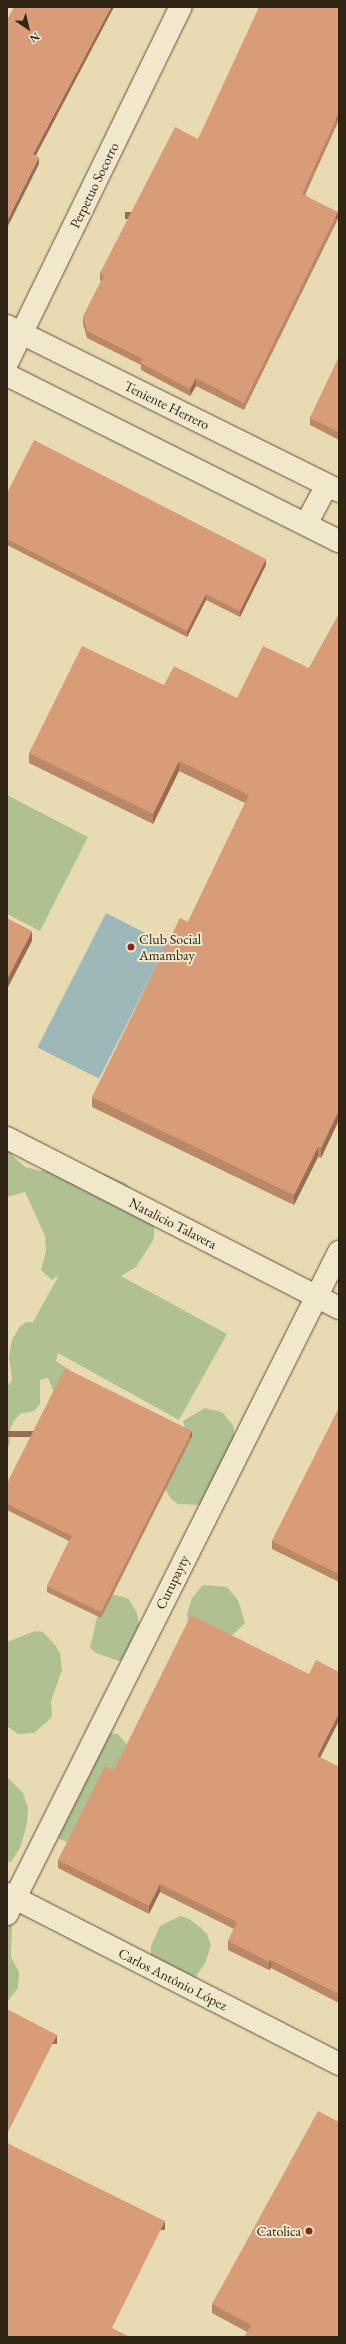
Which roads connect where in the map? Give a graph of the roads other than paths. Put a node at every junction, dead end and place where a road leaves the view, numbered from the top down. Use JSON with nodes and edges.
{"nodes":[{"id":1,"x":181,"y":7,"type":"edge"},
{"id":2,"x":15,"y":329,"type":"edge"},
{"id":3,"x":7,"y":363,"type":"edge"},
{"id":4,"x":7,"y":375,"type":"edge"},
{"id":5,"x":333,"y":488,"type":"edge"},
{"id":6,"x":306,"y":524,"type":"junction"},
{"id":7,"x":339,"y":541,"type":"edge"},
{"id":8,"x":7,"y":1138,"type":"edge"},
{"id":9,"x":339,"y":1252,"type":"edge"},
{"id":10,"x":316,"y":1296,"type":"junction"},
{"id":11,"x":339,"y":1308,"type":"edge"},
{"id":12,"x":10,"y":1902,"type":"edge"},
{"id":13,"x":339,"y":2064,"type":"edge"}],
"edges":[{"from":1,"to":2,"type":"street","name":"Perpetuo Socorro"},
{"from":2,"to":3,"type":"street","name":"Perpetuo Socorro"},
{"from":2,"to":5,"type":"street","name":"Teniente Herrero"},
{"from":4,"to":6,"type":"street"},
{"from":5,"to":6,"type":"street","name":"Teniente Herrero"},
{"from":6,"to":7,"type":"street"},
{"from":8,"to":10,"type":"street","name":"Natalicio Talavera"},
{"from":9,"to":10,"type":"street","name":"Curupayty"},
{"from":10,"to":11,"type":"street","name":"Natalicio Talavera"},
{"from":10,"to":12,"type":"street","name":"Curupayty"},
{"from":12,"to":13,"type":"street","name":"Carlos Antônio López"}]}
